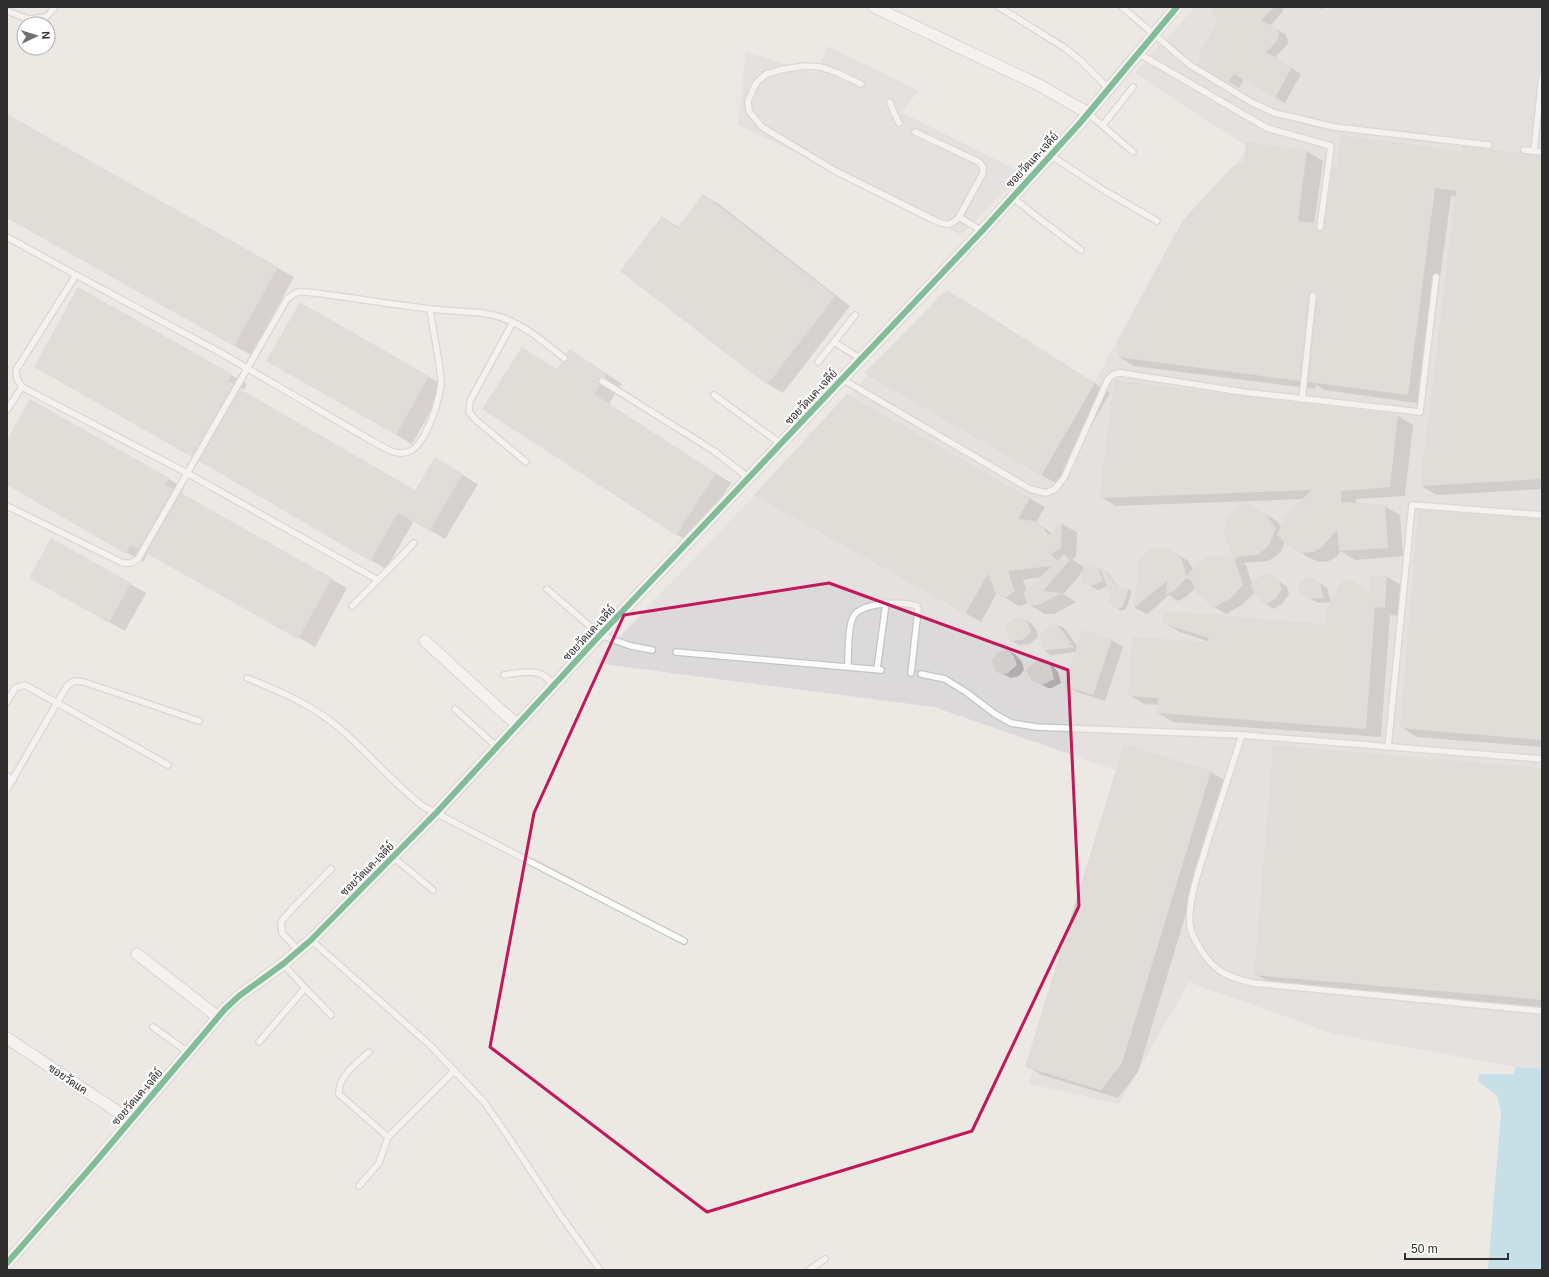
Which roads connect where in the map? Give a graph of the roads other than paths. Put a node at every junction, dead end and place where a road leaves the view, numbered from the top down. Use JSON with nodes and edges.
{"nodes":[{"id":1,"x":55,"y":7,"type":"edge"},
{"id":2,"x":874,"y":7,"type":"edge"},
{"id":3,"x":1000,"y":7,"type":"edge"},
{"id":4,"x":1122,"y":7,"type":"edge"},
{"id":5,"x":1177,"y":7,"type":"edge"},
{"id":6,"x":7,"y":11,"type":"edge"},
{"id":7,"x":1154,"y":34,"type":"junction"},
{"id":8,"x":1138,"y":53,"type":"junction"},
{"id":9,"x":1542,"y":76,"type":"edge"},
{"id":10,"x":861,"y":84,"type":"dead end"},
{"id":11,"x":1133,"y":87,"type":"dead end"},
{"id":12,"x":1108,"y":88,"type":"junction"},
{"id":13,"x":890,"y":102,"type":"dead end"},
{"id":14,"x":1088,"y":113,"type":"junction"},
{"id":15,"x":900,"y":123,"type":"dead end"},
{"id":16,"x":1103,"y":125,"type":"junction"},
{"id":17,"x":915,"y":132,"type":"dead end"},
{"id":18,"x":1489,"y":145,"type":"dead end"},
{"id":19,"x":1524,"y":150,"type":"dead end"},
{"id":20,"x":1534,"y":151,"type":"junction"},
{"id":21,"x":1133,"y":152,"type":"dead end"},
{"id":22,"x":1542,"y":152,"type":"edge"},
{"id":23,"x":1050,"y":155,"type":"junction"},
{"id":24,"x":1012,"y":197,"type":"junction"},
{"id":25,"x":959,"y":217,"type":"junction"},
{"id":26,"x":1157,"y":221,"type":"dead end"},
{"id":27,"x":1320,"y":227,"type":"dead end"},
{"id":28,"x":982,"y":231,"type":"junction"},
{"id":29,"x":7,"y":238,"type":"edge"},
{"id":30,"x":1081,"y":250,"type":"dead end"},
{"id":31,"x":76,"y":275,"type":"junction"},
{"id":32,"x":1436,"y":276,"type":"dead end"},
{"id":33,"x":1313,"y":296,"type":"dead end"},
{"id":34,"x":430,"y":309,"type":"junction"},
{"id":35,"x":855,"y":315,"type":"dead end"},
{"id":36,"x":513,"y":322,"type":"junction"},
{"id":37,"x":834,"y":342,"type":"junction"},
{"id":38,"x":564,"y":358,"type":"dead end"},
{"id":39,"x":861,"y":358,"type":"junction"},
{"id":40,"x":818,"y":362,"type":"dead end"},
{"id":41,"x":247,"y":368,"type":"junction"},
{"id":42,"x":842,"y":379,"type":"junction"},
{"id":43,"x":602,"y":381,"type":"dead end"},
{"id":44,"x":22,"y":387,"type":"junction"},
{"id":45,"x":714,"y":395,"type":"dead end"},
{"id":46,"x":1302,"y":399,"type":"junction"},
{"id":47,"x":7,"y":410,"type":"edge"},
{"id":48,"x":781,"y":444,"type":"junction"},
{"id":49,"x":526,"y":462,"type":"dead end"},
{"id":50,"x":187,"y":473,"type":"junction"},
{"id":51,"x":749,"y":478,"type":"junction"},
{"id":52,"x":7,"y":506,"type":"edge"},
{"id":53,"x":1542,"y":515,"type":"edge"},
{"id":54,"x":414,"y":543,"type":"dead end"},
{"id":55,"x":378,"y":580,"type":"junction"},
{"id":56,"x":547,"y":589,"type":"dead end"},
{"id":57,"x":886,"y":603,"type":"junction"},
{"id":58,"x":352,"y":606,"type":"dead end"},
{"id":59,"x":600,"y":635,"type":"junction"},
{"id":60,"x":425,"y":641,"type":"dead end"},
{"id":61,"x":652,"y":650,"type":"dead end"},
{"id":62,"x":676,"y":652,"type":"dead end"},
{"id":63,"x":848,"y":667,"type":"junction"},
{"id":64,"x":911,"y":673,"type":"dead end"},
{"id":65,"x":921,"y":674,"type":"dead end"},
{"id":66,"x":504,"y":675,"type":"dead end"},
{"id":67,"x":247,"y":678,"type":"dead end"},
{"id":68,"x":554,"y":684,"type":"junction"},
{"id":69,"x":7,"y":702,"type":"edge"},
{"id":70,"x":56,"y":703,"type":"junction"},
{"id":71,"x":455,"y":709,"type":"dead end"},
{"id":72,"x":199,"y":721,"type":"dead end"},
{"id":73,"x":517,"y":725,"type":"junction"},
{"id":74,"x":1242,"y":735,"type":"junction"},
{"id":75,"x":497,"y":747,"type":"junction"},
{"id":76,"x":1388,"y":747,"type":"junction"},
{"id":77,"x":1542,"y":759,"type":"edge"},
{"id":78,"x":168,"y":766,"type":"dead end"},
{"id":79,"x":7,"y":776,"type":"edge"},
{"id":80,"x":13,"y":780,"type":"junction"},
{"id":81,"x":7,"y":789,"type":"edge"},
{"id":82,"x":437,"y":812,"type":"junction"},
{"id":83,"x":393,"y":857,"type":"junction"},
{"id":84,"x":331,"y":869,"type":"dead end"},
{"id":85,"x":433,"y":890,"type":"dead end"},
{"id":86,"x":311,"y":940,"type":"junction"},
{"id":87,"x":684,"y":941,"type":"dead end"},
{"id":88,"x":299,"y":950,"type":"junction"},
{"id":89,"x":137,"y":954,"type":"dead end"},
{"id":90,"x":283,"y":964,"type":"junction"},
{"id":91,"x":305,"y":988,"type":"junction"},
{"id":92,"x":1542,"y":1011,"type":"edge"},
{"id":93,"x":331,"y":1015,"type":"dead end"},
{"id":94,"x":218,"y":1017,"type":"junction"},
{"id":95,"x":153,"y":1027,"type":"dead end"},
{"id":96,"x":7,"y":1038,"type":"edge"},
{"id":97,"x":259,"y":1042,"type":"dead end"},
{"id":98,"x":189,"y":1052,"type":"junction"},
{"id":99,"x":369,"y":1052,"type":"dead end"},
{"id":100,"x":454,"y":1071,"type":"junction"},
{"id":101,"x":130,"y":1120,"type":"junction"},
{"id":102,"x":388,"y":1137,"type":"junction"},
{"id":103,"x":359,"y":1186,"type":"dead end"},
{"id":104,"x":825,"y":1259,"type":"dead end"},
{"id":105,"x":7,"y":1263,"type":"edge"},
{"id":106,"x":600,"y":1270,"type":"edge"},
{"id":107,"x":809,"y":1270,"type":"edge"}],
"edges":[{"from":1,"to":6,"type":"lane"},
{"from":2,"to":14,"type":"street"},
{"from":3,"to":12,"type":"lane"},
{"from":4,"to":7,"type":"lane"},
{"from":5,"to":7,"type":"street","name":"ซอยวัดแค-เจดีย์"},
{"from":7,"to":8,"type":"street","name":"ซอยวัดแค-เจดีย์"},
{"from":7,"to":18,"type":"lane"},
{"from":8,"to":12,"type":"street","name":"ซอยวัดแค-เจดีย์"},
{"from":8,"to":27,"type":"lane"},
{"from":9,"to":20,"type":"lane"},
{"from":10,"to":25,"type":"lane"},
{"from":11,"to":16,"type":"lane"},
{"from":12,"to":14,"type":"street","name":"ซอยวัดแค-เจดีย์"},
{"from":13,"to":15,"type":"lane"},
{"from":14,"to":16,"type":"lane"},
{"from":14,"to":23,"type":"street","name":"ซอยวัดแค-เจดีย์"},
{"from":16,"to":21,"type":"lane"},
{"from":17,"to":25,"type":"lane"},
{"from":19,"to":20,"type":"lane"},
{"from":20,"to":22,"type":"lane"},
{"from":23,"to":24,"type":"street","name":"ซอยวัดแค-เจดีย์"},
{"from":23,"to":26,"type":"lane"},
{"from":24,"to":28,"type":"street","name":"ซอยวัดแค-เจดีย์"},
{"from":24,"to":30,"type":"lane"},
{"from":25,"to":28,"type":"lane"},
{"from":28,"to":39,"type":"street","name":"ซอยวัดแค-เจดีย์"},
{"from":29,"to":31,"type":"lane"},
{"from":31,"to":41,"type":"lane"},
{"from":31,"to":44,"type":"lane"},
{"from":32,"to":46,"type":"lane"},
{"from":33,"to":46,"type":"lane"},
{"from":34,"to":36,"type":"lane"},
{"from":34,"to":41,"type":"lane"},
{"from":34,"to":41,"type":"lane"},
{"from":35,"to":37,"type":"lane"},
{"from":36,"to":38,"type":"lane"},
{"from":36,"to":49,"type":"lane"},
{"from":37,"to":39,"type":"lane"},
{"from":37,"to":40,"type":"lane"},
{"from":39,"to":42,"type":"street","name":"ซอยวัดแค-เจดีย์"},
{"from":41,"to":50,"type":"lane"},
{"from":42,"to":46,"type":"lane"},
{"from":42,"to":48,"type":"street","name":"ซอยวัดแค-เจดีย์"},
{"from":43,"to":51,"type":"lane"},
{"from":44,"to":47,"type":"lane"},
{"from":44,"to":50,"type":"lane"},
{"from":45,"to":48,"type":"lane"},
{"from":48,"to":51,"type":"street","name":"ซอยวัดแค-เจดีย์"},
{"from":50,"to":52,"type":"lane"},
{"from":50,"to":55,"type":"lane"},
{"from":51,"to":59,"type":"street","name":"ซอยวัดแค-เจดีย์"},
{"from":53,"to":76,"type":"lane"},
{"from":54,"to":55,"type":"lane"},
{"from":55,"to":58,"type":"lane"},
{"from":56,"to":59,"type":"lane"},
{"from":57,"to":63,"type":"lane"},
{"from":57,"to":63,"type":"lane"},
{"from":57,"to":64,"type":"lane"},
{"from":59,"to":61,"type":"lane"},
{"from":59,"to":68,"type":"street","name":"ซอยวัดแค-เจดีย์"},
{"from":60,"to":73,"type":"street"},
{"from":62,"to":63,"type":"lane"},
{"from":65,"to":74,"type":"lane"},
{"from":66,"to":68,"type":"lane"},
{"from":67,"to":82,"type":"lane"},
{"from":68,"to":73,"type":"street","name":"ซอยวัดแค-เจดีย์"},
{"from":69,"to":70,"type":"lane"},
{"from":70,"to":72,"type":"lane"},
{"from":70,"to":78,"type":"lane"},
{"from":70,"to":80,"type":"lane"},
{"from":71,"to":75,"type":"lane"},
{"from":73,"to":75,"type":"street","name":"ซอยวัดแค-เจดีย์"},
{"from":74,"to":76,"type":"lane"},
{"from":74,"to":92,"type":"lane"},
{"from":75,"to":82,"type":"street","name":"ซอยวัดแค-เจดีย์"},
{"from":76,"to":77,"type":"lane"},
{"from":79,"to":80,"type":"lane"},
{"from":80,"to":81,"type":"lane"},
{"from":82,"to":83,"type":"street","name":"ซอยวัดแค-เจดีย์"},
{"from":82,"to":87,"type":"lane"},
{"from":83,"to":85,"type":"lane"},
{"from":83,"to":86,"type":"street","name":"ซอยวัดแค-เจดีย์"},
{"from":84,"to":88,"type":"lane"},
{"from":86,"to":88,"type":"street","name":"ซอยวัดแค-เจดีย์"},
{"from":86,"to":100,"type":"lane"},
{"from":88,"to":90,"type":"street","name":"ซอยวัดแค-เจดีย์"},
{"from":89,"to":94,"type":"street"},
{"from":90,"to":91,"type":"lane"},
{"from":90,"to":94,"type":"street","name":"ซอยวัดแค-เจดีย์"},
{"from":91,"to":93,"type":"lane"},
{"from":91,"to":97,"type":"lane"},
{"from":94,"to":98,"type":"street","name":"ซอยวัดแค-เจดีย์"},
{"from":95,"to":98,"type":"lane"},
{"from":96,"to":101,"type":"street","name":"ซอยวัดแค"},
{"from":98,"to":101,"type":"street","name":"ซอยวัดแค-เจดีย์"},
{"from":99,"to":102,"type":"lane"},
{"from":100,"to":102,"type":"lane"},
{"from":100,"to":106,"type":"lane"},
{"from":101,"to":105,"type":"street","name":"ซอยวัดแค-เจดีย์"},
{"from":102,"to":103,"type":"lane"},
{"from":104,"to":107,"type":"lane"}]}
